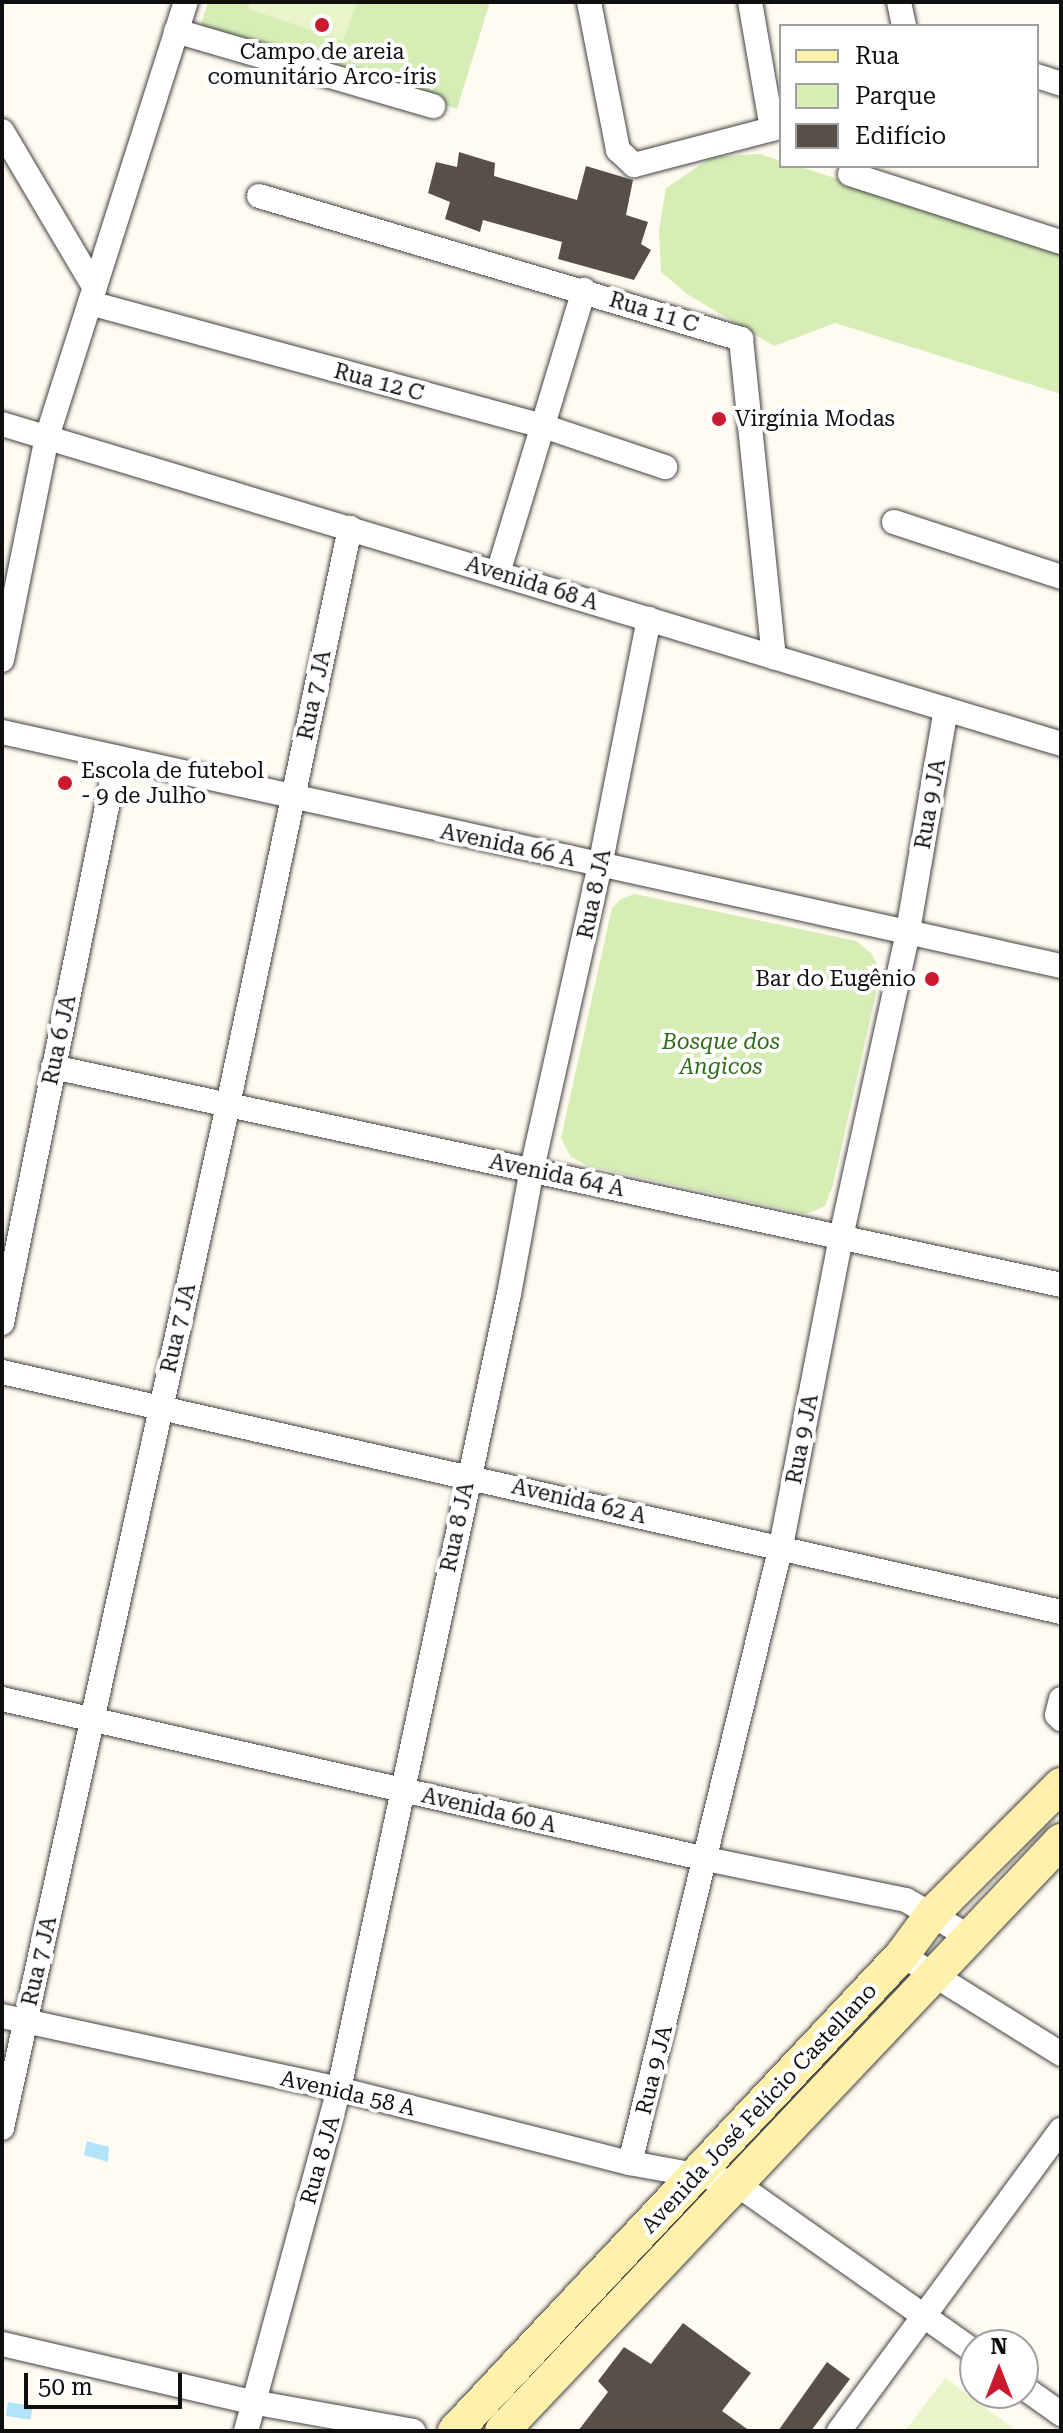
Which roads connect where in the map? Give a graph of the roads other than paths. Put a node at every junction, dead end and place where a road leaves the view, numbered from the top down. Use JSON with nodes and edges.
{"nodes":[{"id":1,"x":186,"y":2,"type":"edge"},
{"id":2,"x":589,"y":2,"type":"edge"},
{"id":3,"x":750,"y":2,"type":"edge"},
{"id":4,"x":899,"y":2,"type":"edge"},
{"id":5,"x":904,"y":24,"type":"edge"},
{"id":6,"x":176,"y":31,"type":"junction"},
{"id":7,"x":1039,"y":77,"type":"edge"},
{"id":8,"x":1061,"y":84,"type":"edge"},
{"id":9,"x":433,"y":106,"type":"dead end"},
{"id":10,"x":2,"y":131,"type":"edge"},
{"id":11,"x":850,"y":174,"type":"dead end"},
{"id":12,"x":259,"y":196,"type":"dead end"},
{"id":13,"x":1061,"y":242,"type":"edge"},
{"id":14,"x":584,"y":290,"type":"junction"},
{"id":15,"x":92,"y":296,"type":"junction"},
{"id":16,"x":2,"y":424,"type":"edge"},
{"id":17,"x":543,"y":426,"type":"junction"},
{"id":18,"x":47,"y":437,"type":"junction"},
{"id":19,"x":665,"y":467,"type":"dead end"},
{"id":20,"x":894,"y":522,"type":"dead end"},
{"id":21,"x":350,"y":528,"type":"junction"},
{"id":22,"x":498,"y":573,"type":"junction"},
{"id":23,"x":1061,"y":577,"type":"edge"},
{"id":24,"x":649,"y":619,"type":"junction"},
{"id":25,"x":774,"y":657,"type":"junction"},
{"id":26,"x":2,"y":660,"type":"edge"},
{"id":27,"x":946,"y":709,"type":"junction"},
{"id":28,"x":2,"y":732,"type":"edge"},
{"id":29,"x":1061,"y":744,"type":"edge"},
{"id":30,"x":117,"y":758,"type":"junction"},
{"id":31,"x":292,"y":798,"type":"junction"},
{"id":32,"x":600,"y":866,"type":"junction"},
{"id":33,"x":908,"y":931,"type":"junction"},
{"id":34,"x":1061,"y":966,"type":"edge"},
{"id":35,"x":53,"y":1067,"type":"junction"},
{"id":36,"x":228,"y":1105,"type":"junction"},
{"id":37,"x":532,"y":1169,"type":"junction"},
{"id":38,"x":841,"y":1237,"type":"junction"},
{"id":39,"x":1061,"y":1285,"type":"edge"},
{"id":40,"x":2,"y":1323,"type":"edge"},
{"id":41,"x":2,"y":1372,"type":"edge"},
{"id":42,"x":160,"y":1407,"type":"junction"},
{"id":43,"x":468,"y":1476,"type":"junction"},
{"id":44,"x":781,"y":1546,"type":"junction"},
{"id":45,"x":1061,"y":1612,"type":"edge"},
{"id":46,"x":2,"y":1699,"type":"edge"},
{"id":47,"x":1061,"y":1699,"type":"edge"},
{"id":48,"x":1061,"y":1719,"type":"edge"},
{"id":49,"x":92,"y":1720,"type":"junction"},
{"id":50,"x":1061,"y":1785,"type":"edge"},
{"id":51,"x":403,"y":1790,"type":"junction"},
{"id":52,"x":1061,"y":1841,"type":"edge"},
{"id":53,"x":706,"y":1859,"type":"junction"},
{"id":54,"x":933,"y":1913,"type":"junction"},
{"id":55,"x":968,"y":1936,"type":"junction"},
{"id":56,"x":902,"y":1955,"type":"junction"},
{"id":57,"x":935,"y":1975,"type":"junction"},
{"id":58,"x":14,"y":2019,"type":"edge"},
{"id":59,"x":1061,"y":2054,"type":"edge"},
{"id":60,"x":339,"y":2089,"type":"junction"},
{"id":61,"x":2,"y":2128,"type":"edge"},
{"id":62,"x":1061,"y":2130,"type":"edge"},
{"id":63,"x":630,"y":2163,"type":"junction"},
{"id":64,"x":693,"y":2176,"type":"junction"},
{"id":65,"x":734,"y":2182,"type":"junction"},
{"id":66,"x":922,"y":2314,"type":"junction"},
{"id":67,"x":959,"y":2341,"type":"edge"},
{"id":68,"x":2,"y":2344,"type":"edge"},
{"id":69,"x":1039,"y":2398,"type":"edge"},
{"id":70,"x":252,"y":2402,"type":"junction"},
{"id":71,"x":1061,"y":2414,"type":"edge"},
{"id":72,"x":246,"y":2431,"type":"edge"},
{"id":73,"x":413,"y":2431,"type":"edge"},
{"id":74,"x":455,"y":2431,"type":"edge"},
{"id":75,"x":502,"y":2431,"type":"edge"},
{"id":76,"x":839,"y":2431,"type":"edge"}],
"edges":[{"from":1,"to":6,"type":"street"},
{"from":2,"to":3,"type":"street"},
{"from":4,"to":5,"type":"street"},
{"from":6,"to":9,"type":"street"},
{"from":6,"to":15,"type":"street"},
{"from":7,"to":8,"type":"street"},
{"from":10,"to":15,"type":"street"},
{"from":11,"to":13,"type":"street"},
{"from":12,"to":14,"type":"street","name":"Rua 11 C"},
{"from":14,"to":17,"type":"street"},
{"from":14,"to":25,"type":"street","name":"Rua 11 C"},
{"from":15,"to":17,"type":"street","name":"Rua 12 C"},
{"from":15,"to":18,"type":"street"},
{"from":16,"to":18,"type":"street","name":"Avenida 68 A"},
{"from":17,"to":19,"type":"street","name":"Rua 12 C"},
{"from":17,"to":22,"type":"street"},
{"from":18,"to":21,"type":"street","name":"Avenida 68 A"},
{"from":18,"to":26,"type":"street"},
{"from":20,"to":23,"type":"street"},
{"from":21,"to":22,"type":"street","name":"Avenida 68 A"},
{"from":21,"to":31,"type":"street","name":"Rua 7 JA"},
{"from":22,"to":24,"type":"street","name":"Avenida 68 A"},
{"from":24,"to":25,"type":"street","name":"Avenida 68 A"},
{"from":24,"to":32,"type":"street","name":"Rua 8 JA"},
{"from":25,"to":27,"type":"street","name":"Avenida 68 A"},
{"from":27,"to":29,"type":"street","name":"Avenida 68 A"},
{"from":27,"to":33,"type":"street","name":"Rua 9 JA"},
{"from":28,"to":30,"type":"street","name":"Avenida 66 A"},
{"from":30,"to":31,"type":"street","name":"Avenida 66 A"},
{"from":30,"to":35,"type":"street","name":"Rua 6 JA"},
{"from":31,"to":32,"type":"street","name":"Avenida 66 A"},
{"from":31,"to":36,"type":"street","name":"Rua 7 JA"},
{"from":32,"to":33,"type":"street","name":"Avenida 66 A"},
{"from":32,"to":37,"type":"street","name":"Rua 8 JA"},
{"from":33,"to":34,"type":"street","name":"Avenida 66 A"},
{"from":33,"to":38,"type":"street","name":"Rua 9 JA"},
{"from":35,"to":36,"type":"street","name":"Avenida 64 A"},
{"from":35,"to":40,"type":"street","name":"Rua 6 JA"},
{"from":36,"to":37,"type":"street","name":"Avenida 64 A"},
{"from":36,"to":42,"type":"street","name":"Rua 7 JA"},
{"from":37,"to":38,"type":"street","name":"Avenida 64 A"},
{"from":37,"to":43,"type":"street","name":"Rua 8 JA"},
{"from":38,"to":39,"type":"street","name":"Avenida 64 A"},
{"from":38,"to":44,"type":"street","name":"Rua 9 JA"},
{"from":41,"to":42,"type":"street","name":"Avenida 62 A"},
{"from":42,"to":43,"type":"street","name":"Avenida 62 A"},
{"from":42,"to":49,"type":"street","name":"Rua 7 JA"},
{"from":43,"to":44,"type":"street","name":"Avenida 62 A"},
{"from":43,"to":51,"type":"street","name":"Rua 8 JA"},
{"from":44,"to":45,"type":"street","name":"Avenida 62 A"},
{"from":44,"to":53,"type":"street","name":"Rua 9 JA"},
{"from":46,"to":49,"type":"street","name":"Avenida 60 A"},
{"from":47,"to":48,"type":"street"},
{"from":49,"to":51,"type":"street","name":"Avenida 60 A"},
{"from":49,"to":58,"type":"street","name":"Rua 7 JA"},
{"from":50,"to":54,"type":"main road","name":"Avenida José Felício Castellano"},
{"from":51,"to":53,"type":"street","name":"Avenida 60 A"},
{"from":51,"to":60,"type":"street","name":"Rua 8 JA"},
{"from":52,"to":55,"type":"main road","name":"Avenida José Felício Castellano"},
{"from":53,"to":54,"type":"street","name":"Avenida 60 A"},
{"from":53,"to":63,"type":"street","name":"Rua 9 JA"},
{"from":54,"to":55,"type":"street","name":"Avenida 60 A"},
{"from":54,"to":56,"type":"main road","name":"Avenida José Felício Castellano"},
{"from":55,"to":57,"type":"main road","name":"Avenida José Felício Castellano"},
{"from":56,"to":57,"type":"street"},
{"from":56,"to":64,"type":"main road","name":"Avenida José Felício Castellano"},
{"from":57,"to":59,"type":"street"},
{"from":57,"to":65,"type":"main road","name":"Avenida José Felício Castellano"},
{"from":58,"to":60,"type":"street","name":"Avenida 58 A"},
{"from":58,"to":61,"type":"street","name":"Rua 7 JA"},
{"from":60,"to":63,"type":"street","name":"Avenida 58 A"},
{"from":60,"to":70,"type":"street","name":"Rua 8 JA"},
{"from":62,"to":66,"type":"street"},
{"from":63,"to":64,"type":"street","name":"Avenida 58 A"},
{"from":64,"to":65,"type":"street","name":"Avenida 58 A"},
{"from":64,"to":74,"type":"main road","name":"Avenida José Felício Castellano"},
{"from":65,"to":66,"type":"street"},
{"from":65,"to":75,"type":"main road","name":"Avenida José Felício Castellano"},
{"from":66,"to":67,"type":"street"},
{"from":66,"to":76,"type":"street"},
{"from":68,"to":70,"type":"street"},
{"from":69,"to":71,"type":"street"},
{"from":70,"to":72,"type":"street","name":"Rua 8 JA"},
{"from":70,"to":73,"type":"street"}]}
